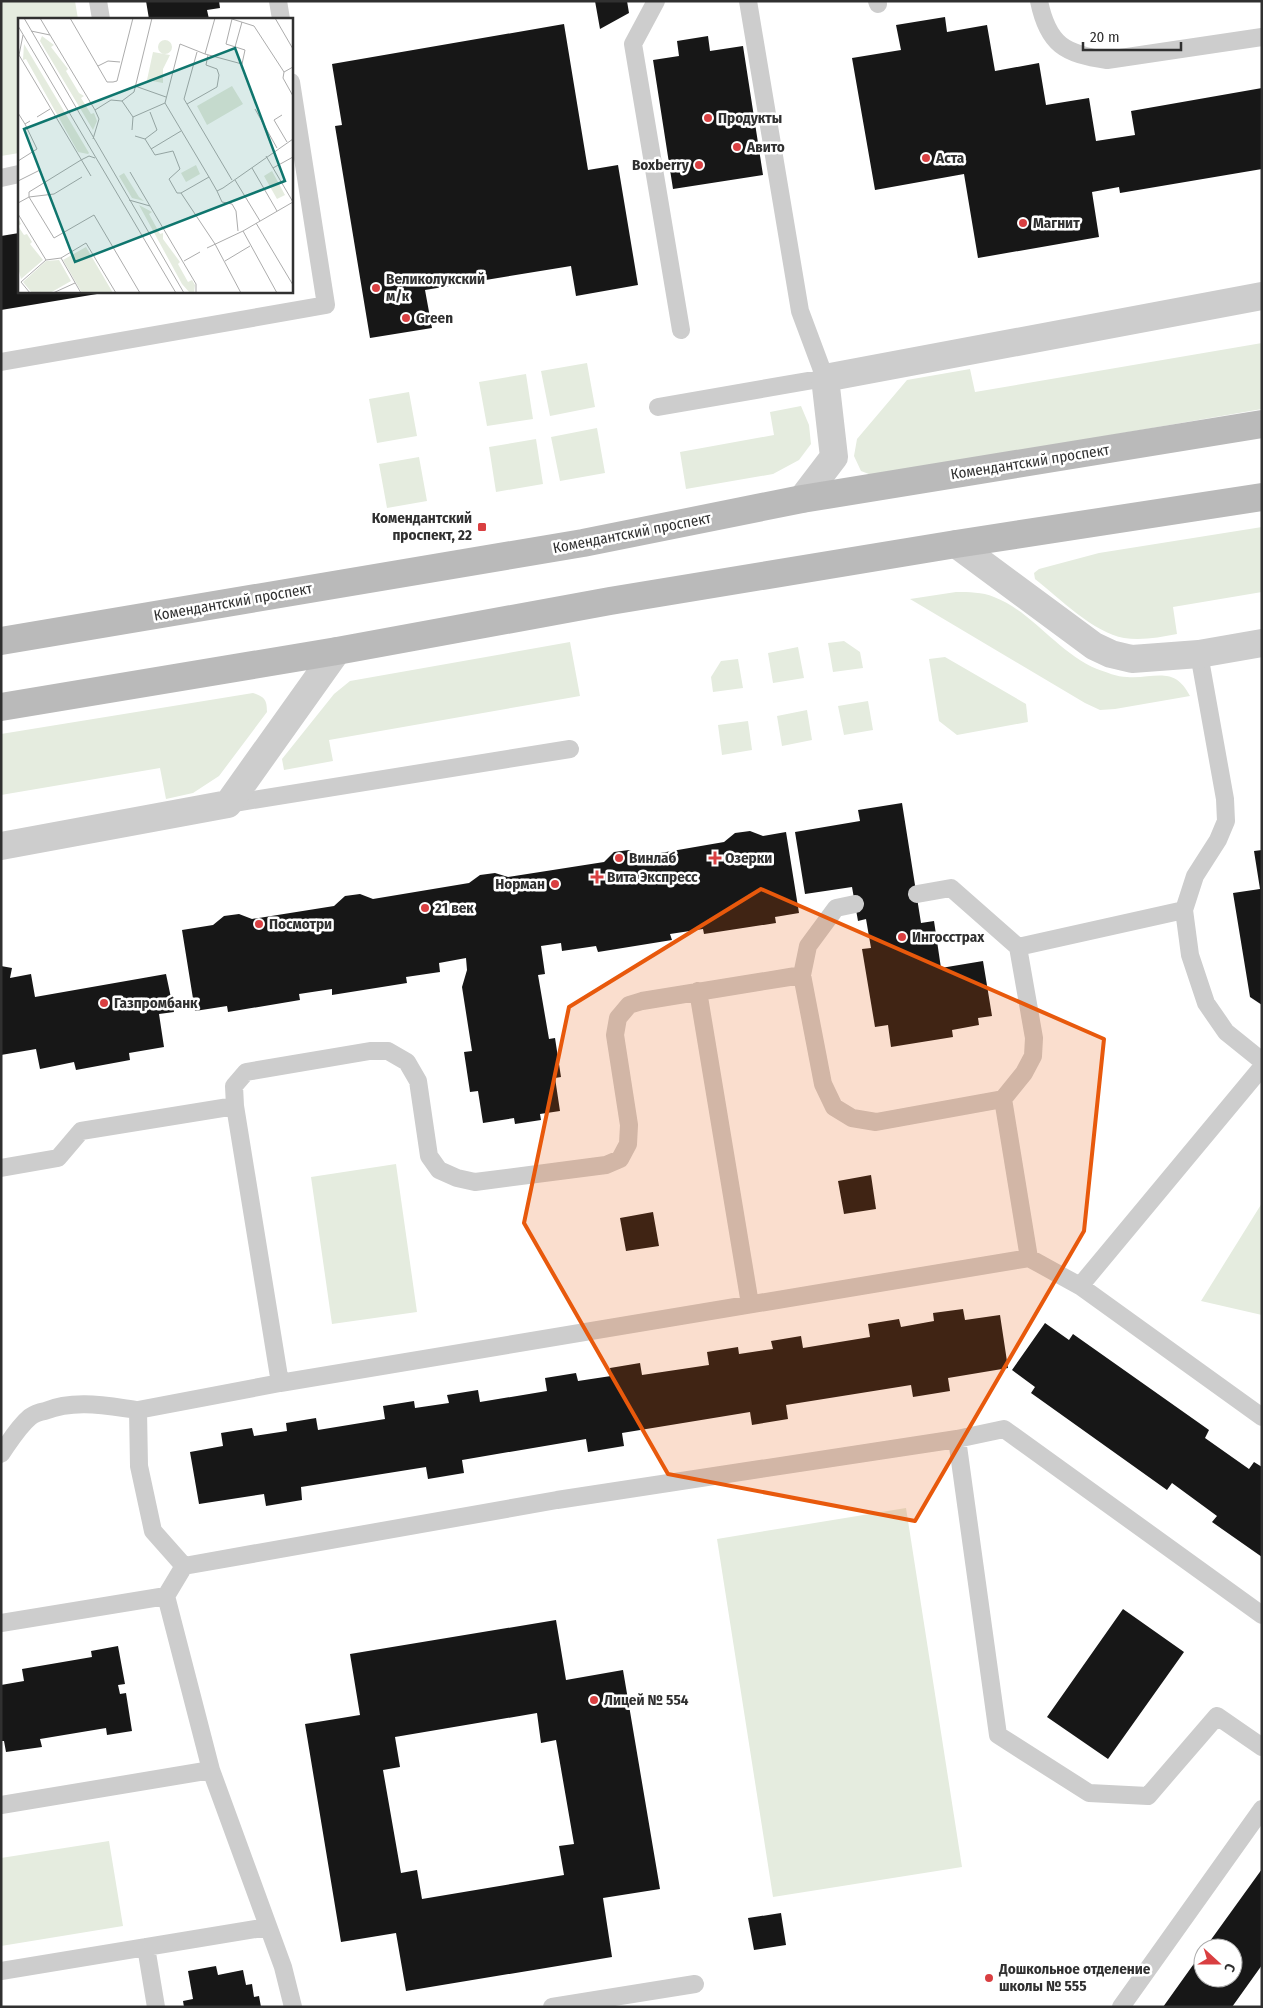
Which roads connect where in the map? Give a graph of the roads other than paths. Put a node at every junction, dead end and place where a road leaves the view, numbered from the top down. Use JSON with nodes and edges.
{"nodes":[{"id":1,"x":98,"y":1,"type":"edge"},
{"id":2,"x":278,"y":1,"type":"edge"},
{"id":3,"x":656,"y":1,"type":"edge"},
{"id":4,"x":748,"y":1,"type":"edge"},
{"id":5,"x":1039,"y":1,"type":"edge"},
{"id":6,"x":101,"y":18,"type":"edge"},
{"id":7,"x":281,"y":18,"type":"edge"},
{"id":8,"x":1262,"y":37,"type":"edge"},
{"id":9,"x":292,"y":88,"type":"edge"},
{"id":10,"x":18,"y":174,"type":"edge"},
{"id":11,"x":1,"y":178,"type":"edge"},
{"id":12,"x":1262,"y":296,"type":"edge"},
{"id":13,"x":681,"y":330,"type":"dead end"},
{"id":14,"x":1,"y":362,"type":"edge"},
{"id":15,"x":826,"y":378,"type":"junction"},
{"id":16,"x":658,"y":407,"type":"dead end"},
{"id":17,"x":1262,"y":424,"type":"edge"},
{"id":18,"x":1262,"y":497,"type":"edge"},
{"id":19,"x":802,"y":499,"type":"junction"},
{"id":20,"x":956,"y":544,"type":"junction"},
{"id":21,"x":1,"y":641,"type":"edge"},
{"id":22,"x":1262,"y":643,"type":"edge"},
{"id":23,"x":336,"y":651,"type":"junction"},
{"id":24,"x":1199,"y":654,"type":"junction"},
{"id":25,"x":1,"y":707,"type":"edge"},
{"id":26,"x":570,"y":749,"type":"dead end"},
{"id":27,"x":228,"y":804,"type":"junction"},
{"id":28,"x":1,"y":846,"type":"edge"},
{"id":29,"x":917,"y":894,"type":"dead end"},
{"id":30,"x":855,"y":904,"type":"dead end"},
{"id":31,"x":1184,"y":910,"type":"junction"},
{"id":32,"x":1018,"y":947,"type":"junction"},
{"id":33,"x":802,"y":975,"type":"junction"},
{"id":34,"x":698,"y":991,"type":"junction"},
{"id":35,"x":1262,"y":1061,"type":"edge"},
{"id":36,"x":1262,"y":1067,"type":"edge"},
{"id":37,"x":1003,"y":1100,"type":"junction"},
{"id":38,"x":235,"y":1106,"type":"junction"},
{"id":39,"x":1,"y":1168,"type":"edge"},
{"id":40,"x":1028,"y":1258,"type":"junction"},
{"id":41,"x":1080,"y":1286,"type":"junction"},
{"id":42,"x":750,"y":1304,"type":"junction"},
{"id":43,"x":280,"y":1383,"type":"junction"},
{"id":44,"x":138,"y":1410,"type":"junction"},
{"id":45,"x":1262,"y":1417,"type":"edge"},
{"id":46,"x":957,"y":1438,"type":"junction"},
{"id":47,"x":1,"y":1454,"type":"edge"},
{"id":48,"x":184,"y":1566,"type":"junction"},
{"id":49,"x":166,"y":1596,"type":"junction"},
{"id":50,"x":1262,"y":1615,"type":"edge"},
{"id":51,"x":1,"y":1623,"type":"edge"},
{"id":52,"x":1262,"y":1747,"type":"edge"},
{"id":53,"x":211,"y":1770,"type":"junction"},
{"id":54,"x":1,"y":1805,"type":"edge"},
{"id":55,"x":1262,"y":1809,"type":"edge"},
{"id":56,"x":268,"y":1926,"type":"junction"},
{"id":57,"x":146,"y":1947,"type":"junction"},
{"id":58,"x":1,"y":1971,"type":"edge"},
{"id":59,"x":695,"y":1984,"type":"dead end"},
{"id":60,"x":156,"y":2007,"type":"edge"},
{"id":61,"x":294,"y":2007,"type":"edge"},
{"id":62,"x":552,"y":2007,"type":"edge"},
{"id":63,"x":1121,"y":2007,"type":"edge"}],
"edges":[{"from":1,"to":6,"type":"lane"},
{"from":2,"to":7,"type":"lane"},
{"from":3,"to":13,"type":"lane"},
{"from":4,"to":15,"type":"lane"},
{"from":5,"to":8,"type":"lane"},
{"from":9,"to":14,"type":"lane"},
{"from":10,"to":11,"type":"lane"},
{"from":12,"to":15,"type":"street"},
{"from":15,"to":16,"type":"lane"},
{"from":15,"to":19,"type":"street"},
{"from":17,"to":19,"type":"main road","name":"Комендантский проспект"},
{"from":18,"to":20,"type":"main road"},
{"from":19,"to":21,"type":"main road","name":"Комендантский проспект"},
{"from":20,"to":23,"type":"main road"},
{"from":20,"to":24,"type":"street"},
{"from":22,"to":24,"type":"street"},
{"from":23,"to":25,"type":"main road"},
{"from":23,"to":27,"type":"street"},
{"from":24,"to":31,"type":"lane"},
{"from":26,"to":27,"type":"lane"},
{"from":27,"to":28,"type":"street"},
{"from":29,"to":32,"type":"lane"},
{"from":30,"to":33,"type":"lane"},
{"from":31,"to":32,"type":"lane"},
{"from":31,"to":35,"type":"lane"},
{"from":32,"to":37,"type":"lane"},
{"from":33,"to":34,"type":"lane"},
{"from":33,"to":37,"type":"lane"},
{"from":34,"to":38,"type":"lane"},
{"from":34,"to":42,"type":"lane"},
{"from":36,"to":41,"type":"lane"},
{"from":37,"to":40,"type":"lane"},
{"from":38,"to":39,"type":"lane"},
{"from":38,"to":43,"type":"lane"},
{"from":40,"to":41,"type":"lane"},
{"from":40,"to":42,"type":"lane"},
{"from":41,"to":45,"type":"lane"},
{"from":42,"to":43,"type":"lane"},
{"from":43,"to":44,"type":"lane"},
{"from":44,"to":47,"type":"lane"},
{"from":44,"to":48,"type":"lane"},
{"from":46,"to":48,"type":"lane"},
{"from":46,"to":50,"type":"lane"},
{"from":46,"to":52,"type":"lane"},
{"from":48,"to":49,"type":"lane"},
{"from":49,"to":51,"type":"lane"},
{"from":49,"to":53,"type":"lane"},
{"from":53,"to":54,"type":"lane"},
{"from":53,"to":56,"type":"lane"},
{"from":55,"to":63,"type":"lane"},
{"from":56,"to":57,"type":"lane"},
{"from":56,"to":61,"type":"lane"},
{"from":57,"to":58,"type":"lane"},
{"from":57,"to":60,"type":"lane"},
{"from":59,"to":62,"type":"lane"}]}
